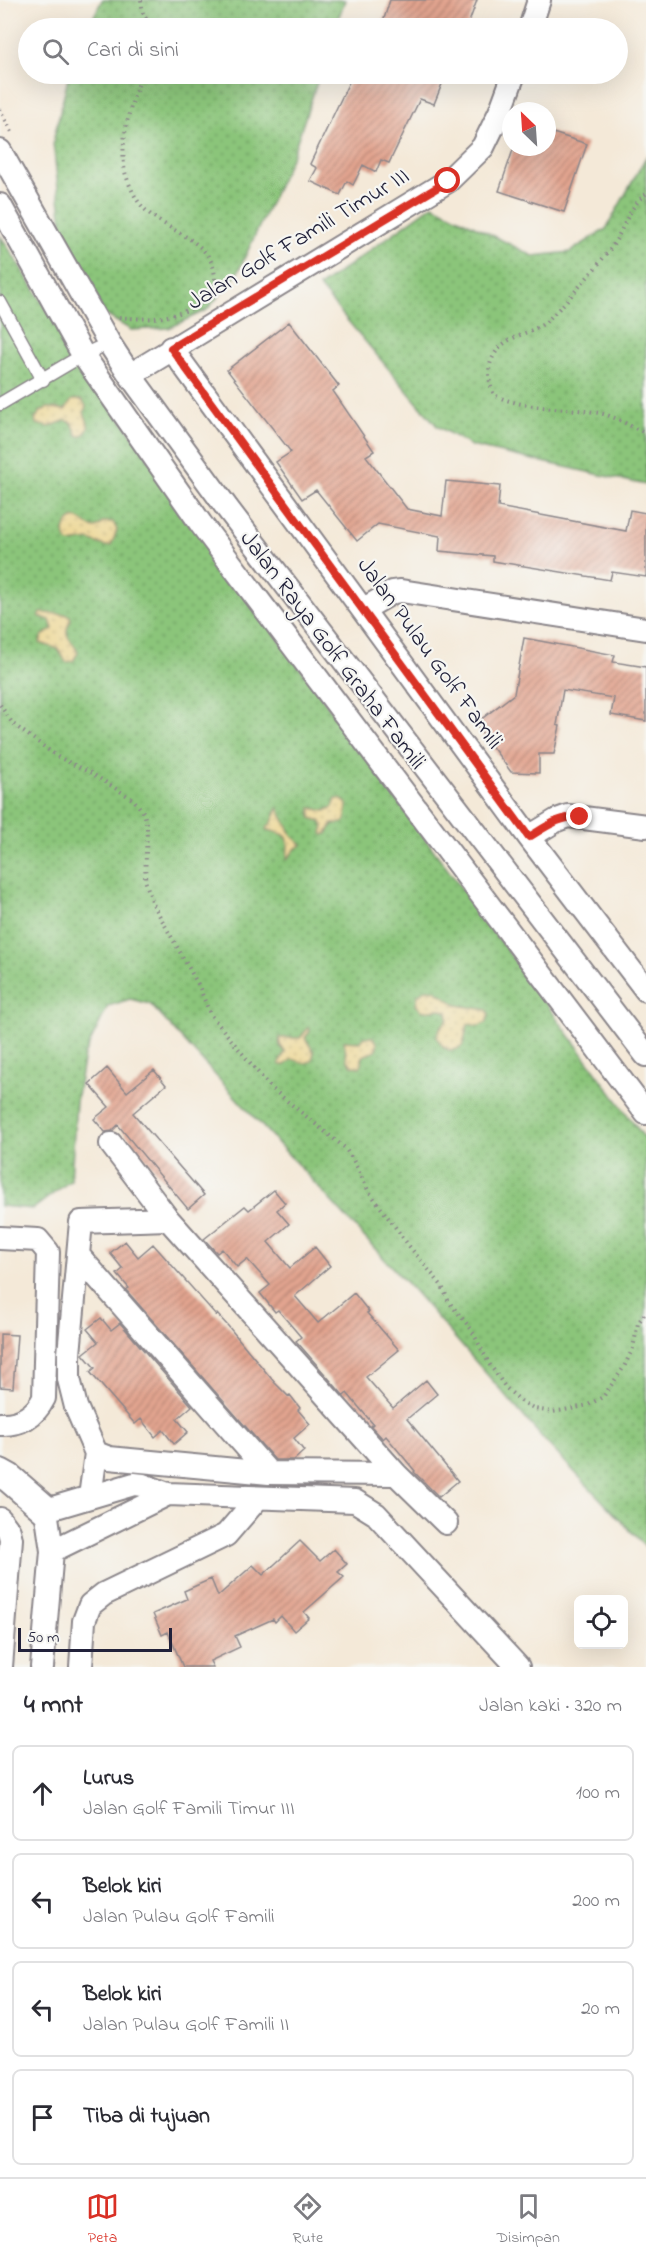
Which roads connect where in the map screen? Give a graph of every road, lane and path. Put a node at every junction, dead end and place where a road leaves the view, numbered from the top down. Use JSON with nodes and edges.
{"nodes":[{"id":1,"x":141,"y":0,"type":"edge"},
{"id":2,"x":540,"y":0,"type":"edge"},
{"id":3,"x":146,"y":18,"type":"edge"},
{"id":4,"x":534,"y":18,"type":"edge"},
{"id":5,"x":139,"y":84,"type":"edge"},
{"id":6,"x":510,"y":84,"type":"edge"},
{"id":7,"x":0,"y":109,"type":"edge"},
{"id":8,"x":8,"y":144,"type":"edge"},
{"id":9,"x":646,"y":194,"type":"edge"},
{"id":10,"x":0,"y":205,"type":"edge"},
{"id":11,"x":0,"y":302,"type":"edge"},
{"id":12,"x":114,"y":307,"type":"dead end"},
{"id":13,"x":109,"y":343,"type":"junction"},
{"id":14,"x":171,"y":348,"type":"junction"},
{"id":15,"x":83,"y":355,"type":"junction"},
{"id":16,"x":130,"y":375,"type":"junction"},
{"id":17,"x":43,"y":380,"type":"junction"},
{"id":18,"x":0,"y":404,"type":"edge"},
{"id":19,"x":646,"y":433,"type":"edge"},
{"id":20,"x":227,"y":508,"type":"junction"},
{"id":21,"x":201,"y":524,"type":"junction"},
{"id":22,"x":364,"y":609,"type":"junction"},
{"id":23,"x":646,"y":629,"type":"edge"},
{"id":24,"x":0,"y":705,"type":"edge"},
{"id":25,"x":646,"y":826,"type":"edge"},
{"id":26,"x":529,"y":837,"type":"junction"},
{"id":27,"x":646,"y":990,"type":"edge"},
{"id":28,"x":646,"y":1055,"type":"edge"},
{"id":29,"x":646,"y":1113,"type":"edge"},
{"id":30,"x":111,"y":1144,"type":"dead end"},
{"id":31,"x":168,"y":1219,"type":"junction"},
{"id":32,"x":0,"y":1238,"type":"edge"},
{"id":33,"x":78,"y":1255,"type":"junction"},
{"id":34,"x":646,"y":1312,"type":"edge"},
{"id":35,"x":0,"y":1424,"type":"edge"},
{"id":36,"x":96,"y":1453,"type":"junction"},
{"id":37,"x":0,"y":1473,"type":"edge"},
{"id":38,"x":269,"y":1473,"type":"junction"},
{"id":39,"x":396,"y":1474,"type":"junction"},
{"id":40,"x":168,"y":1494,"type":"junction"},
{"id":41,"x":90,"y":1497,"type":"junction"},
{"id":42,"x":257,"y":1499,"type":"junction"},
{"id":43,"x":46,"y":1510,"type":"junction"},
{"id":44,"x":2,"y":1521,"type":"edge"},
{"id":45,"x":446,"y":1523,"type":"dead end"},
{"id":46,"x":52,"y":1551,"type":"junction"},
{"id":47,"x":1,"y":1667,"type":"edge"},
{"id":48,"x":42,"y":1667,"type":"edge"},
{"id":49,"x":81,"y":1667,"type":"edge"},
{"id":50,"x":518,"y":1667,"type":"edge"}],
"edges":[{"from":1,"to":3,"type":"path"},
{"from":2,"to":4,"type":"street"},
{"from":5,"to":12,"type":"path"},
{"from":6,"to":14,"type":"street","name":"Jalan Golf Famili Timur III"},
{"from":7,"to":8,"type":"path"},
{"from":8,"to":13,"type":"street","name":"Jalan Raya Golf Graha Famili"},
{"from":9,"to":19,"type":"path"},
{"from":10,"to":15,"type":"street","name":"Jalan Raya Golf Graha Famili"},
{"from":11,"to":17,"type":"lane"},
{"from":13,"to":15,"type":"lane"},
{"from":13,"to":16,"type":"street","name":"Jalan Raya Golf Graha Famili"},
{"from":14,"to":16,"type":"street","name":"Jalan Golf Famili Timur III"},
{"from":14,"to":22,"type":"street","name":"Jalan Pulau Golf Famili"},
{"from":15,"to":17,"type":"lane"},
{"from":15,"to":21,"type":"street","name":"Jalan Raya Golf Graha Famili"},
{"from":16,"to":20,"type":"street","name":"Jalan Raya Golf Graha Famili"},
{"from":17,"to":18,"type":"lane"},
{"from":20,"to":21,"type":"street"},
{"from":20,"to":28,"type":"street","name":"Jalan Raya Golf Graha Famili"},
{"from":21,"to":29,"type":"street","name":"Jalan Raya Golf Graha Famili"},
{"from":22,"to":23,"type":"street"},
{"from":22,"to":26,"type":"street","name":"Jalan Pulau Golf Famili"},
{"from":24,"to":34,"type":"path"},
{"from":25,"to":26,"type":"street"},
{"from":26,"to":27,"type":"street","name":"Jalan Pulau Golf Famili"},
{"from":30,"to":31,"type":"street"},
{"from":31,"to":33,"type":"street"},
{"from":31,"to":39,"type":"street"},
{"from":32,"to":35,"type":"street"},
{"from":33,"to":36,"type":"street"},
{"from":33,"to":38,"type":"street"},
{"from":36,"to":38,"type":"street"},
{"from":36,"to":41,"type":"street"},
{"from":37,"to":43,"type":"street"},
{"from":38,"to":39,"type":"street"},
{"from":39,"to":45,"type":"street"},
{"from":40,"to":41,"type":"street"},
{"from":40,"to":42,"type":"street"},
{"from":40,"to":46,"type":"street"},
{"from":41,"to":43,"type":"street"},
{"from":42,"to":49,"type":"street"},
{"from":42,"to":50,"type":"street"},
{"from":43,"to":46,"type":"street"},
{"from":44,"to":47,"type":"street"},
{"from":46,"to":48,"type":"street"}]}
